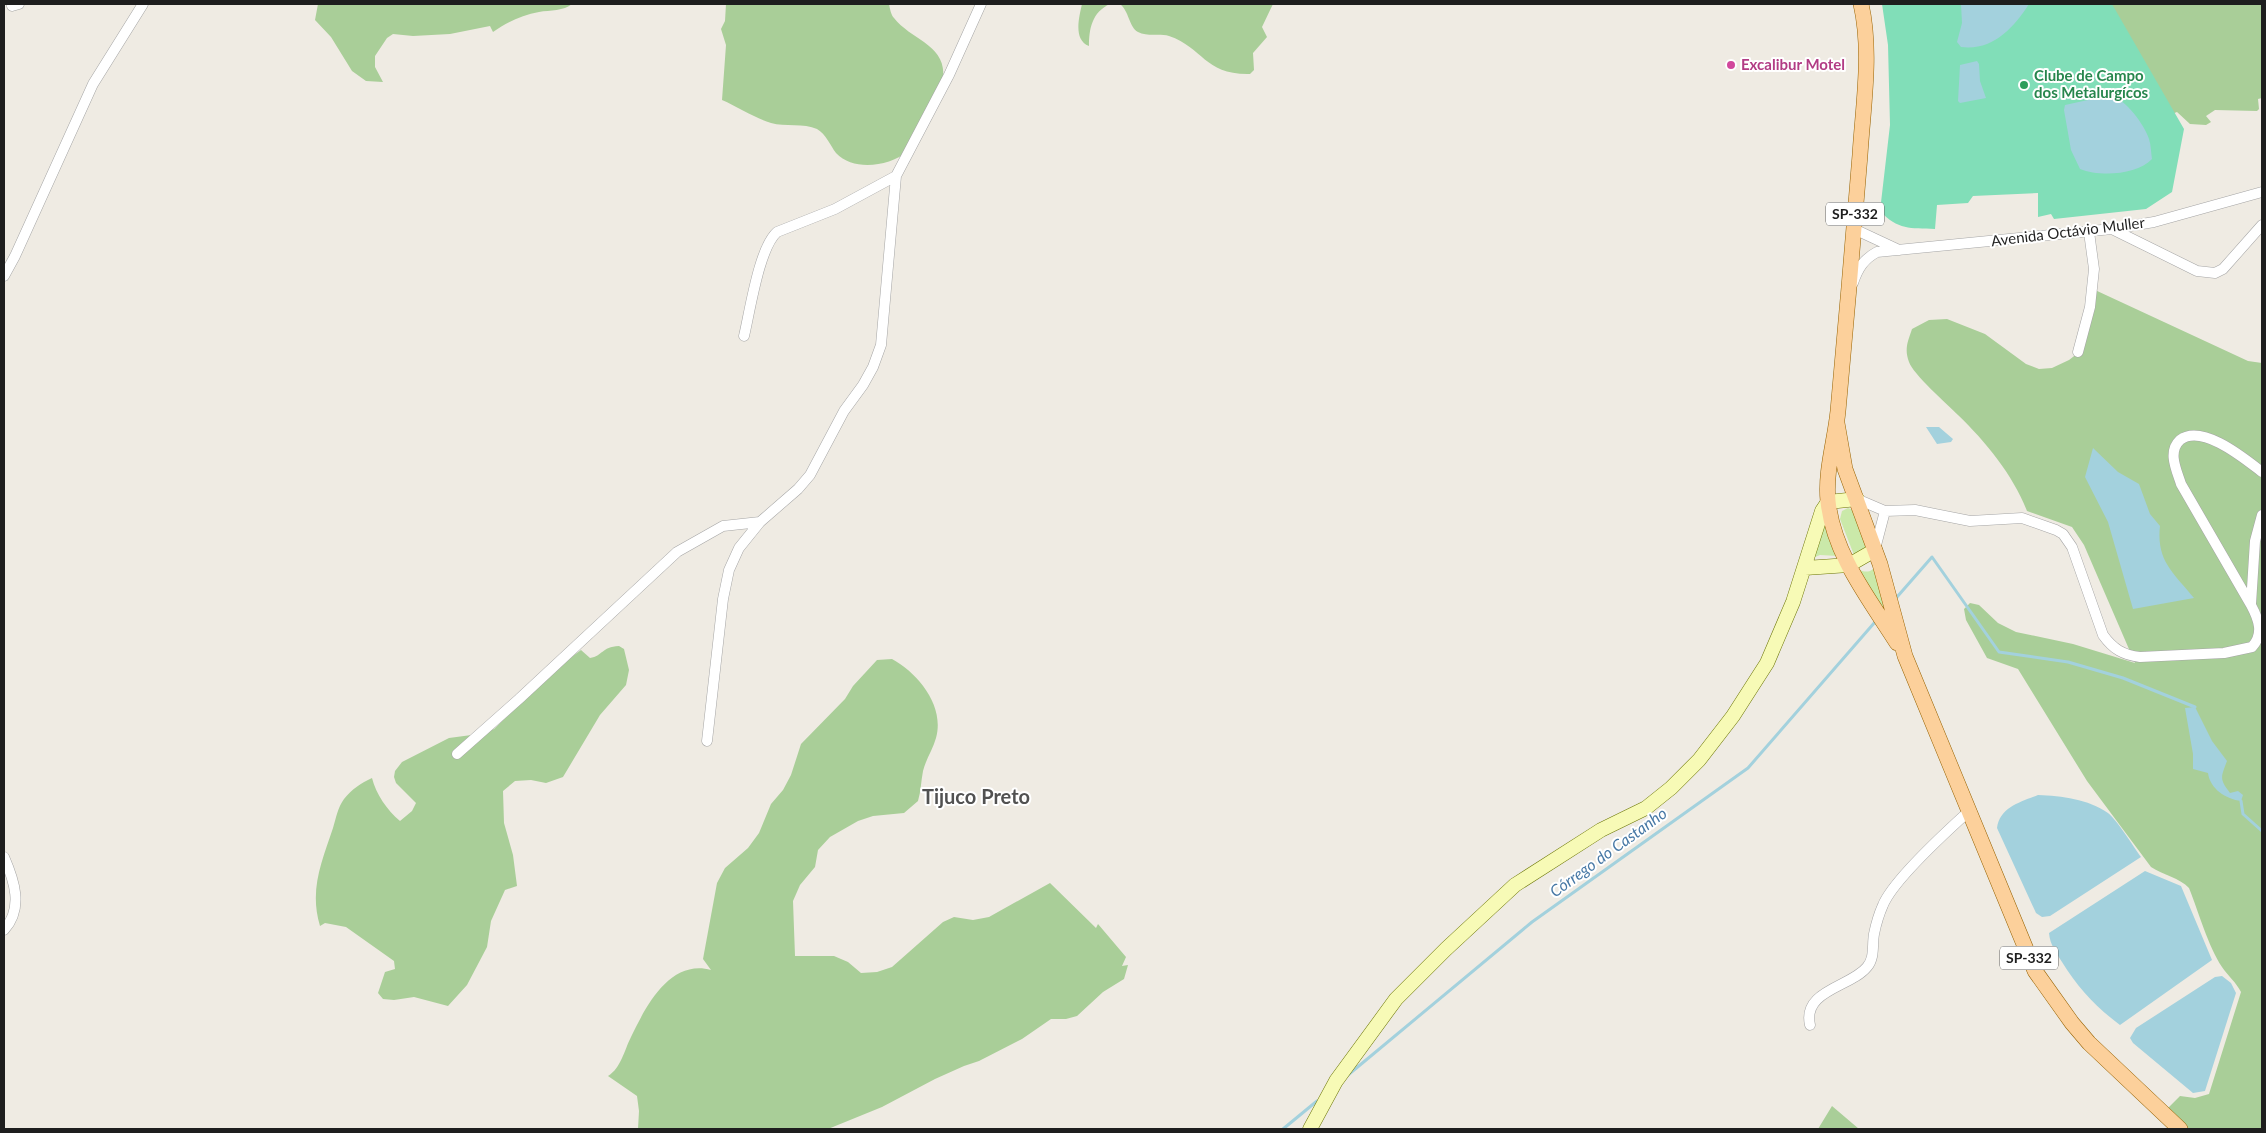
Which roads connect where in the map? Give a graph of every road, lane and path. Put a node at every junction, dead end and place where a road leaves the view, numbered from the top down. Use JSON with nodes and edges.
{"nodes":[{"id":1,"x":143,"y":4,"type":"edge"},
{"id":2,"x":981,"y":4,"type":"edge"},
{"id":3,"x":1861,"y":4,"type":"edge"},
{"id":4,"x":896,"y":176,"type":"junction"},
{"id":5,"x":2262,"y":192,"type":"edge"},
{"id":6,"x":2262,"y":225,"type":"edge"},
{"id":7,"x":2112,"y":229,"type":"junction"},
{"id":8,"x":1854,"y":230,"type":"junction"},
{"id":9,"x":2089,"y":232,"type":"junction"},
{"id":10,"x":1900,"y":250,"type":"junction"},
{"id":11,"x":4,"y":276,"type":"edge"},
{"id":12,"x":1848,"y":307,"type":"junction"},
{"id":13,"x":744,"y":336,"type":"dead end"},
{"id":14,"x":2078,"y":352,"type":"dead end"},
{"id":15,"x":1837,"y":424,"type":"junction"},
{"id":16,"x":2262,"y":472,"type":"edge"},
{"id":17,"x":1857,"y":499,"type":"junction"},
{"id":18,"x":1828,"y":502,"type":"junction"},
{"id":19,"x":1885,"y":511,"type":"junction"},
{"id":20,"x":2262,"y":515,"type":"edge"},
{"id":21,"x":760,"y":522,"type":"junction"},
{"id":22,"x":1875,"y":550,"type":"junction"},
{"id":23,"x":1849,"y":566,"type":"junction"},
{"id":24,"x":1805,"y":568,"type":"junction"},
{"id":25,"x":2251,"y":605,"type":"junction"},
{"id":26,"x":1905,"y":656,"type":"junction"},
{"id":27,"x":707,"y":741,"type":"dead end"},
{"id":28,"x":457,"y":754,"type":"dead end"},
{"id":29,"x":1968,"y":812,"type":"junction"},
{"id":30,"x":4,"y":857,"type":"edge"},
{"id":31,"x":4,"y":930,"type":"edge"},
{"id":32,"x":1810,"y":1025,"type":"dead end"},
{"id":33,"x":1310,"y":1129,"type":"edge"},
{"id":34,"x":2180,"y":1129,"type":"edge"}],
"edges":[{"from":1,"to":11,"type":"street"},
{"from":2,"to":4,"type":"street"},
{"from":3,"to":8,"type":"main road","number":"SP-332"},
{"from":4,"to":13,"type":"street"},
{"from":4,"to":21,"type":"street"},
{"from":5,"to":7,"type":"street","name":"Avenida Octávio Muller"},
{"from":6,"to":7,"type":"street"},
{"from":7,"to":9,"type":"street","name":"Avenida Octávio Muller"},
{"from":8,"to":10,"type":"street"},
{"from":8,"to":12,"type":"main road","number":"SP-332"},
{"from":9,"to":10,"type":"street","name":"Avenida Octávio Muller"},
{"from":9,"to":14,"type":"street"},
{"from":10,"to":12,"type":"street","name":"Avenida Octávio Muller"},
{"from":12,"to":15,"type":"main road","number":"SP-332"},
{"from":15,"to":17,"type":"main road","number":"SP-332"},
{"from":15,"to":18,"type":"main road","number":"SP-332"},
{"from":16,"to":25,"type":"street"},
{"from":17,"to":18,"type":"main road"},
{"from":17,"to":19,"type":"street"},
{"from":17,"to":22,"type":"main road","number":"SP-332"},
{"from":18,"to":23,"type":"main road","number":"SP-332"},
{"from":18,"to":24,"type":"main road"},
{"from":19,"to":22,"type":"street"},
{"from":19,"to":25,"type":"street"},
{"from":20,"to":25,"type":"street"},
{"from":21,"to":27,"type":"street"},
{"from":21,"to":28,"type":"street"},
{"from":22,"to":23,"type":"main road"},
{"from":22,"to":26,"type":"main road","number":"SP-332"},
{"from":23,"to":24,"type":"main road"},
{"from":23,"to":26,"type":"main road","number":"SP-332"},
{"from":24,"to":33,"type":"main road"},
{"from":26,"to":29,"type":"main road","number":"SP-332"},
{"from":29,"to":32,"type":"street"},
{"from":29,"to":34,"type":"main road","number":"SP-332"},
{"from":30,"to":31,"type":"street"}]}
